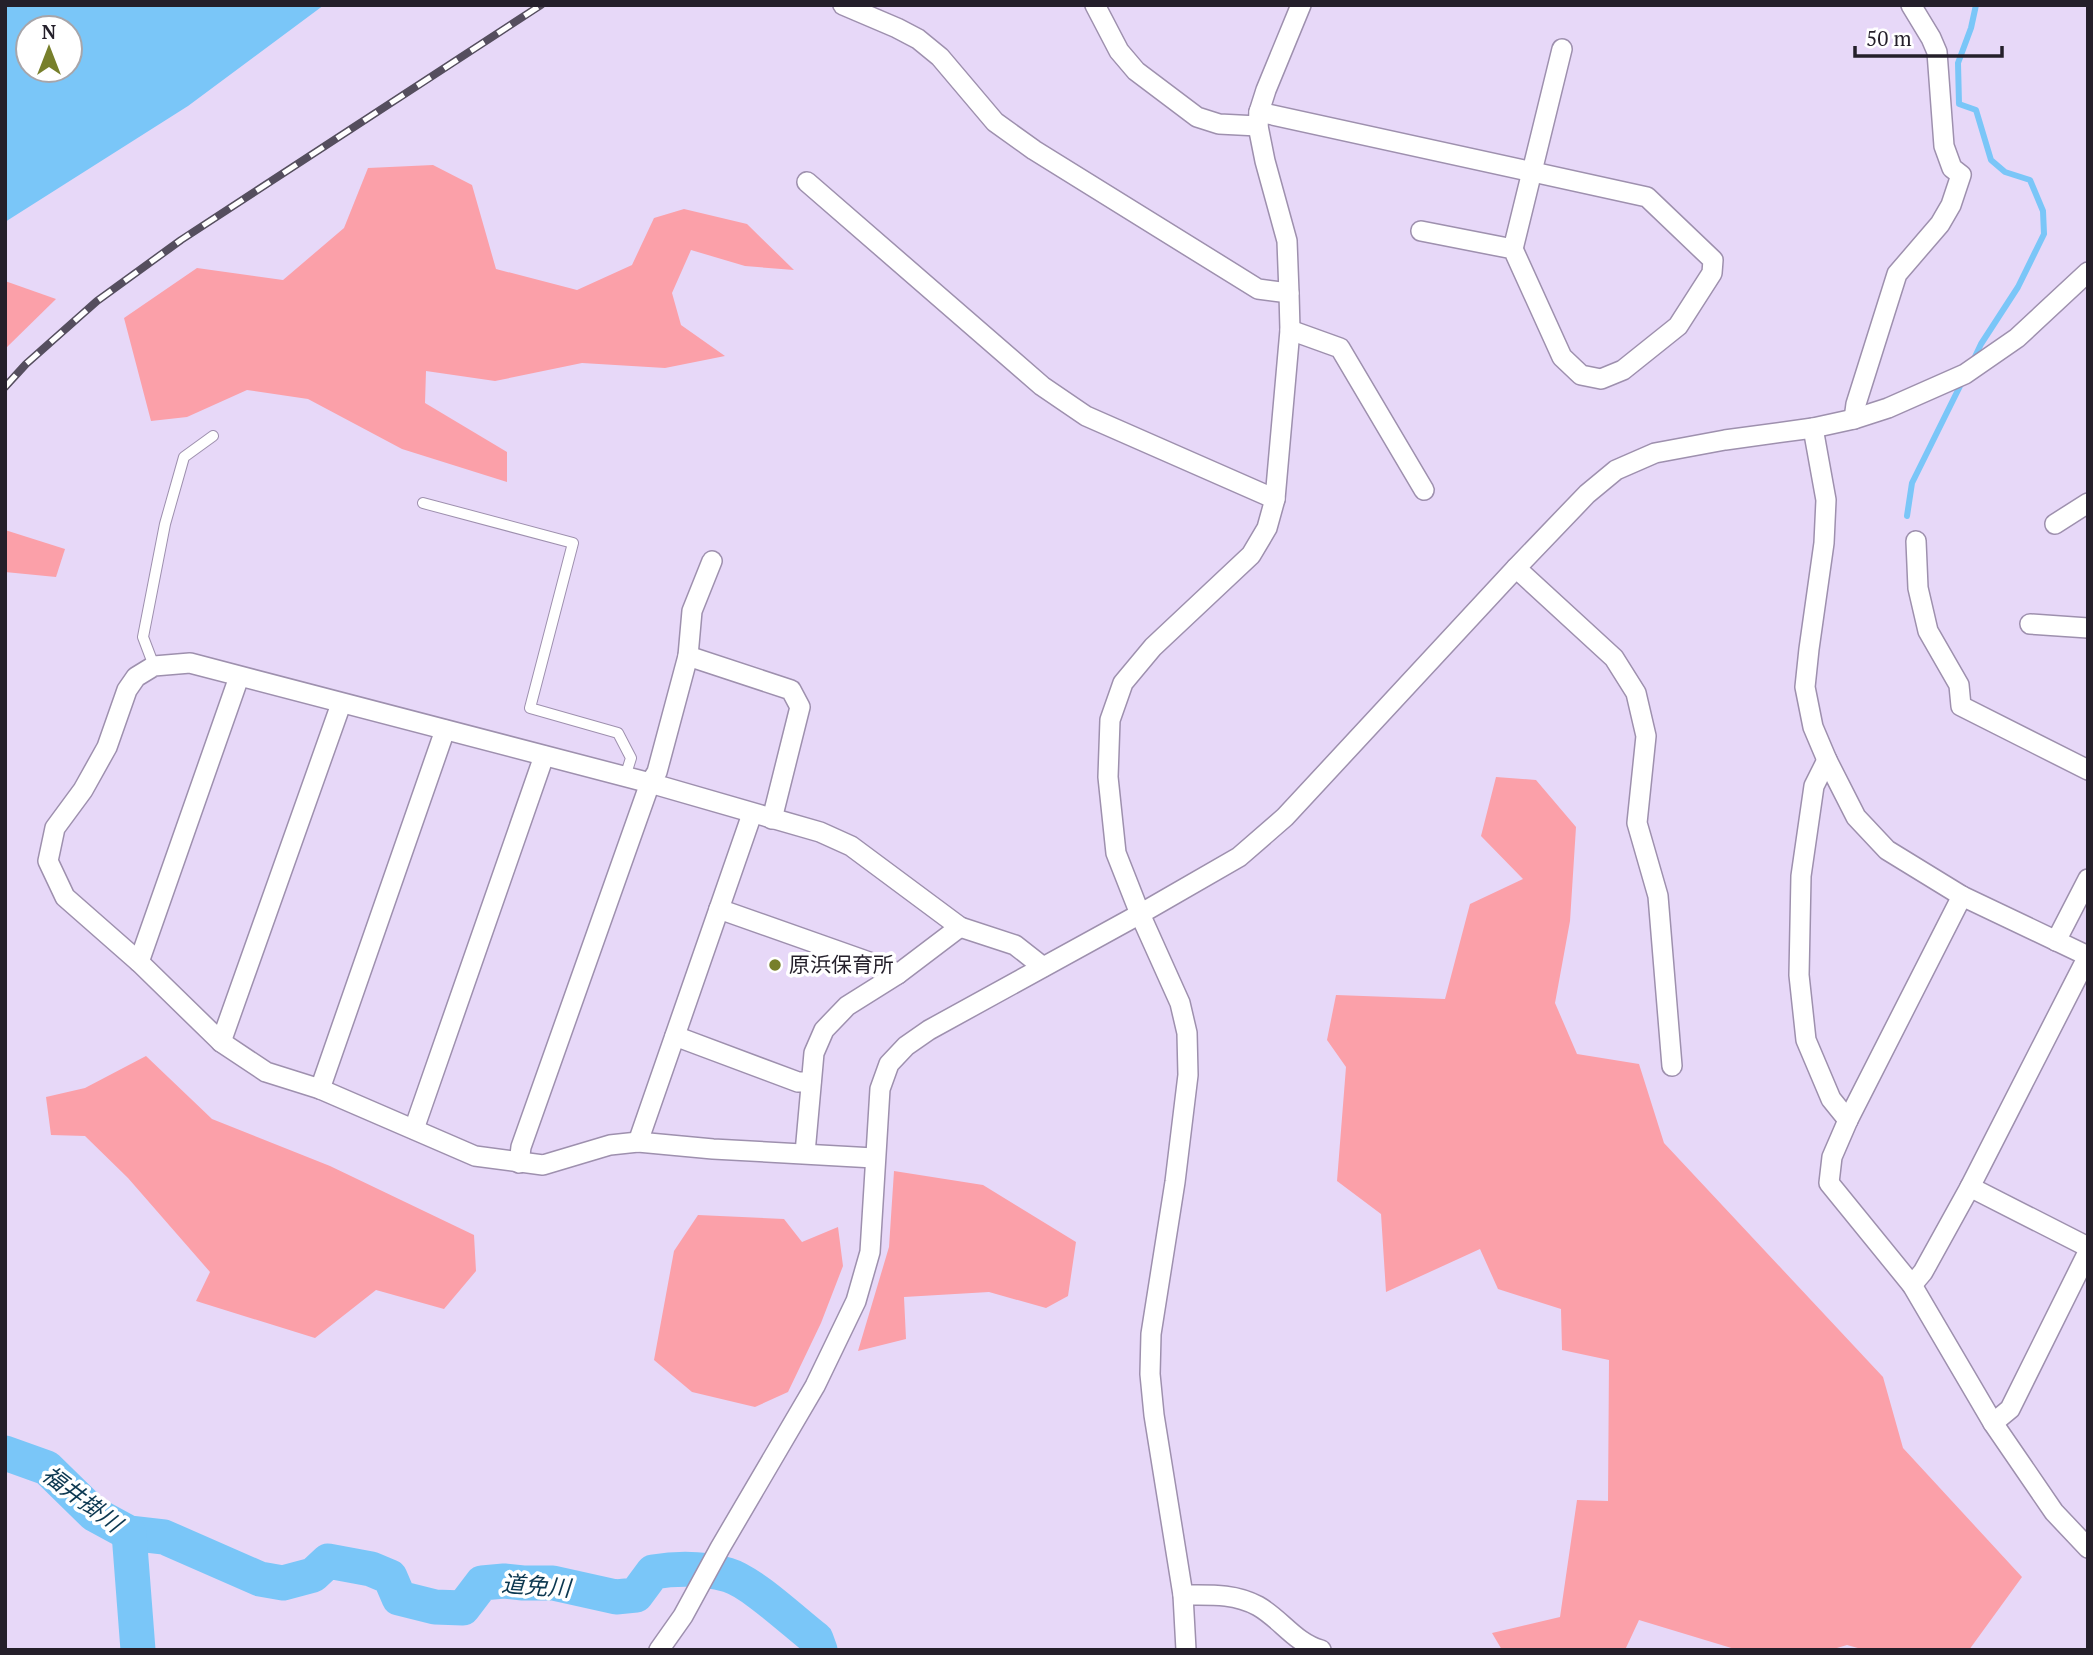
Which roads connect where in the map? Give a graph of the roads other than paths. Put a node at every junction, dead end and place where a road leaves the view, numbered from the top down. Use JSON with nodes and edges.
{"nodes":[{"id":1,"x":843,"y":5,"type":"edge"},
{"id":2,"x":1095,"y":5,"type":"edge"},
{"id":3,"x":1301,"y":5,"type":"edge"},
{"id":4,"x":1911,"y":5,"type":"edge"},
{"id":5,"x":1562,"y":50,"type":"dead end"},
{"id":6,"x":1259,"y":119,"type":"junction"},
{"id":7,"x":1533,"y":172,"type":"junction"},
{"id":8,"x":807,"y":182,"type":"dead end"},
{"id":9,"x":1421,"y":231,"type":"dead end"},
{"id":10,"x":1513,"y":249,"type":"junction"},
{"id":11,"x":2088,"y":272,"type":"edge"},
{"id":12,"x":1289,"y":293,"type":"junction"},
{"id":13,"x":1290,"y":330,"type":"junction"},
{"id":14,"x":1854,"y":419,"type":"junction"},
{"id":15,"x":1813,"y":428,"type":"junction"},
{"id":16,"x":213,"y":436,"type":"dead end"},
{"id":17,"x":1424,"y":490,"type":"dead end"},
{"id":18,"x":1275,"y":499,"type":"junction"},
{"id":19,"x":423,"y":503,"type":"dead end"},
{"id":20,"x":2088,"y":503,"type":"edge"},
{"id":21,"x":2055,"y":524,"type":"dead end"},
{"id":22,"x":1916,"y":541,"type":"dead end"},
{"id":23,"x":712,"y":561,"type":"dead end"},
{"id":24,"x":1516,"y":568,"type":"junction"},
{"id":25,"x":2030,"y":624,"type":"dead end"},
{"id":26,"x":2088,"y":628,"type":"edge"},
{"id":27,"x":688,"y":656,"type":"junction"},
{"id":28,"x":154,"y":666,"type":"junction"},
{"id":29,"x":239,"y":677,"type":"junction"},
{"id":30,"x":341,"y":704,"type":"junction"},
{"id":31,"x":445,"y":730,"type":"junction"},
{"id":32,"x":544,"y":756,"type":"junction"},
{"id":33,"x":1827,"y":760,"type":"junction"},
{"id":34,"x":2088,"y":770,"type":"edge"},
{"id":35,"x":625,"y":777,"type":"junction"},
{"id":36,"x":650,"y":783,"type":"junction"},
{"id":37,"x":752,"y":814,"type":"junction"},
{"id":38,"x":772,"y":819,"type":"junction"},
{"id":39,"x":2088,"y":878,"type":"edge"},
{"id":40,"x":1962,"y":897,"type":"junction"},
{"id":41,"x":719,"y":909,"type":"junction"},
{"id":42,"x":1140,"y":914,"type":"junction"},
{"id":43,"x":960,"y":927,"type":"junction"},
{"id":44,"x":2056,"y":941,"type":"junction"},
{"id":45,"x":2088,"y":956,"type":"edge"},
{"id":46,"x":139,"y":962,"type":"junction"},
{"id":47,"x":1042,"y":967,"type":"junction"},
{"id":48,"x":898,"y":974,"type":"junction"},
{"id":49,"x":675,"y":1036,"type":"junction"},
{"id":50,"x":221,"y":1042,"type":"junction"},
{"id":51,"x":1672,"y":1066,"type":"dead end"},
{"id":52,"x":811,"y":1082,"type":"junction"},
{"id":53,"x":320,"y":1089,"type":"junction"},
{"id":54,"x":1848,"y":1120,"type":"junction"},
{"id":55,"x":414,"y":1129,"type":"junction"},
{"id":56,"x":638,"y":1142,"type":"junction"},
{"id":57,"x":805,"y":1153,"type":"junction"},
{"id":58,"x":874,"y":1158,"type":"junction"},
{"id":59,"x":519,"y":1163,"type":"junction"},
{"id":60,"x":1970,"y":1187,"type":"junction"},
{"id":61,"x":2088,"y":1247,"type":"edge"},
{"id":62,"x":2088,"y":1252,"type":"edge"},
{"id":63,"x":1912,"y":1285,"type":"junction"},
{"id":64,"x":1993,"y":1423,"type":"junction"},
{"id":65,"x":2087,"y":1546,"type":"edge"},
{"id":66,"x":1183,"y":1595,"type":"junction"},
{"id":67,"x":659,"y":1650,"type":"edge"},
{"id":68,"x":1186,"y":1650,"type":"edge"},
{"id":69,"x":1321,"y":1650,"type":"edge"}],
"edges":[{"from":1,"to":12,"type":"street"},
{"from":2,"to":6,"type":"street"},
{"from":3,"to":6,"type":"street"},
{"from":4,"to":14,"type":"street"},
{"from":5,"to":7,"type":"street"},
{"from":6,"to":7,"type":"street"},
{"from":6,"to":12,"type":"street"},
{"from":7,"to":10,"type":"street"},
{"from":7,"to":10,"type":"street"},
{"from":8,"to":18,"type":"street"},
{"from":9,"to":10,"type":"street"},
{"from":11,"to":14,"type":"street"},
{"from":12,"to":13,"type":"street"},
{"from":13,"to":17,"type":"street"},
{"from":13,"to":18,"type":"street"},
{"from":14,"to":15,"type":"street"},
{"from":15,"to":24,"type":"street"},
{"from":15,"to":33,"type":"street"},
{"from":16,"to":28,"type":"lane"},
{"from":18,"to":42,"type":"street"},
{"from":19,"to":35,"type":"lane"},
{"from":20,"to":21,"type":"street"},
{"from":22,"to":34,"type":"street"},
{"from":23,"to":27,"type":"street"},
{"from":24,"to":42,"type":"street"},
{"from":24,"to":51,"type":"street"},
{"from":25,"to":26,"type":"street"},
{"from":27,"to":36,"type":"street"},
{"from":27,"to":38,"type":"street"},
{"from":28,"to":29,"type":"street"},
{"from":28,"to":46,"type":"street"},
{"from":29,"to":30,"type":"street"},
{"from":29,"to":46,"type":"street"},
{"from":30,"to":31,"type":"street"},
{"from":30,"to":50,"type":"street"},
{"from":31,"to":32,"type":"street"},
{"from":31,"to":53,"type":"street"},
{"from":32,"to":35,"type":"street"},
{"from":32,"to":55,"type":"street"},
{"from":33,"to":40,"type":"street"},
{"from":33,"to":54,"type":"street"},
{"from":35,"to":36,"type":"street"},
{"from":36,"to":37,"type":"street"},
{"from":36,"to":59,"type":"street"},
{"from":37,"to":38,"type":"street"},
{"from":37,"to":41,"type":"street"},
{"from":38,"to":43,"type":"street"},
{"from":39,"to":44,"type":"street"},
{"from":40,"to":44,"type":"street"},
{"from":40,"to":54,"type":"street"},
{"from":41,"to":48,"type":"street"},
{"from":41,"to":49,"type":"street"},
{"from":42,"to":47,"type":"street"},
{"from":42,"to":66,"type":"street"},
{"from":43,"to":47,"type":"street"},
{"from":43,"to":48,"type":"street"},
{"from":44,"to":45,"type":"street"},
{"from":45,"to":60,"type":"street"},
{"from":46,"to":50,"type":"street"},
{"from":47,"to":58,"type":"street"},
{"from":48,"to":52,"type":"street"},
{"from":49,"to":52,"type":"street"},
{"from":49,"to":56,"type":"street"},
{"from":50,"to":53,"type":"street"},
{"from":52,"to":57,"type":"street"},
{"from":53,"to":55,"type":"street"},
{"from":54,"to":63,"type":"street"},
{"from":55,"to":59,"type":"street"},
{"from":56,"to":57,"type":"street"},
{"from":56,"to":59,"type":"street"},
{"from":57,"to":58,"type":"street"},
{"from":58,"to":67,"type":"street"},
{"from":60,"to":61,"type":"street"},
{"from":60,"to":63,"type":"street"},
{"from":62,"to":64,"type":"street"},
{"from":63,"to":64,"type":"street"},
{"from":64,"to":65,"type":"street"},
{"from":66,"to":68,"type":"street"},
{"from":66,"to":69,"type":"street"}]}
